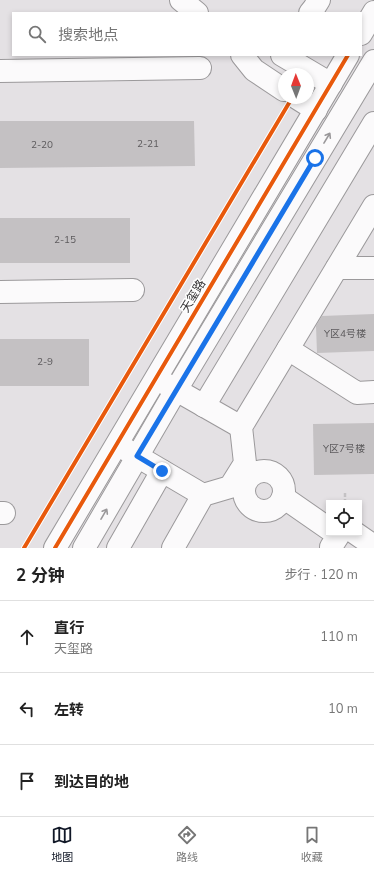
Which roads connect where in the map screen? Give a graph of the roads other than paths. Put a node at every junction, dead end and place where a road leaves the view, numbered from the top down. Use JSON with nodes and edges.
{"nodes":[{"id":1,"x":182,"y":0,"type":"edge"},
{"id":2,"x":319,"y":0,"type":"edge"},
{"id":3,"x":196,"y":12,"type":"edge"},
{"id":4,"x":311,"y":12,"type":"edge"},
{"id":5,"x":374,"y":12,"type":"edge"},
{"id":6,"x":362,"y":32,"type":"edge"},
{"id":7,"x":243,"y":56,"type":"edge"},
{"id":8,"x":284,"y":56,"type":"edge"},
{"id":9,"x":347,"y":56,"type":"edge"},
{"id":10,"x":374,"y":61,"type":"edge"},
{"id":11,"x":200,"y":68,"type":"dead end"},
{"id":12,"x":0,"y":71,"type":"edge"},
{"id":13,"x":331,"y":84,"type":"junction"},
{"id":14,"x":278,"y":86,"type":"edge"},
{"id":15,"x":306,"y":104,"type":"edge"},
{"id":16,"x":316,"y":110,"type":"junction"},
{"id":17,"x":374,"y":123,"type":"edge"},
{"id":18,"x":294,"y":146,"type":"junction"},
{"id":19,"x":315,"y":158,"type":"junction"},
{"id":20,"x":342,"y":176,"type":"junction"},
{"id":21,"x":374,"y":206,"type":"edge"},
{"id":22,"x":337,"y":268,"type":"junction"},
{"id":23,"x":374,"y":268,"type":"edge"},
{"id":24,"x":133,"y":290,"type":"dead end"},
{"id":25,"x":0,"y":292,"type":"edge"},
{"id":26,"x":288,"y":348,"type":"junction"},
{"id":27,"x":156,"y":378,"type":"junction"},
{"id":28,"x":176,"y":390,"type":"junction"},
{"id":29,"x":374,"y":392,"type":"edge"},
{"id":30,"x":204,"y":406,"type":"junction"},
{"id":31,"x":240,"y":427,"type":"junction"},
{"id":32,"x":117,"y":444,"type":"junction"},
{"id":33,"x":137,"y":456,"type":"junction"},
{"id":34,"x":162,"y":471,"type":"junction"},
{"id":35,"x":243,"y":477,"type":"junction"},
{"id":36,"x":203,"y":495,"type":"junction"},
{"id":37,"x":283,"y":497,"type":"junction"},
{"id":38,"x":326,"y":527,"type":"edge"},
{"id":39,"x":341,"y":536,"type":"edge"},
{"id":40,"x":374,"y":546,"type":"edge"},
{"id":41,"x":55,"y":548,"type":"edge"},
{"id":42,"x":84,"y":548,"type":"edge"},
{"id":43,"x":118,"y":548,"type":"edge"},
{"id":44,"x":173,"y":548,"type":"edge"}],
"edges":[{"from":1,"to":3,"type":"street"},
{"from":2,"to":4,"type":"street"},
{"from":5,"to":6,"type":"street"},
{"from":7,"to":14,"type":"street"},
{"from":8,"to":13,"type":"street"},
{"from":9,"to":13,"type":"street","name":"天玺路"},
{"from":19,"to":10,"type":"street","one_way":true},
{"from":11,"to":12,"type":"street"},
{"from":13,"to":16,"type":"street","name":"天玺路"},
{"from":15,"to":16,"type":"street"},
{"from":16,"to":18,"type":"street","name":"天玺路"},
{"from":17,"to":20,"type":"street"},
{"from":18,"to":19,"type":"street"},
{"from":18,"to":27,"type":"street","name":"天玺路"},
{"from":19,"to":20,"type":"street"},
{"from":19,"to":28,"type":"street"},
{"from":20,"to":30,"type":"street"},
{"from":21,"to":22,"type":"street"},
{"from":22,"to":23,"type":"street"},
{"from":22,"to":26,"type":"street"},
{"from":24,"to":25,"type":"street"},
{"from":26,"to":29,"type":"street"},
{"from":26,"to":31,"type":"street"},
{"from":27,"to":28,"type":"street"},
{"from":27,"to":32,"type":"street","name":"天玺路"},
{"from":28,"to":30,"type":"street"},
{"from":28,"to":33,"type":"street"},
{"from":30,"to":31,"type":"street"},
{"from":31,"to":35,"type":"street"},
{"from":32,"to":33,"type":"street"},
{"from":32,"to":41,"type":"street","name":"天玺路"},
{"from":33,"to":34,"type":"street"},
{"from":42,"to":33,"type":"street","one_way":true},
{"from":34,"to":36,"type":"street"},
{"from":34,"to":43,"type":"street"},
{"from":35,"to":36,"type":"street"},
{"from":35,"to":37,"type":"street"},
{"from":35,"to":37,"type":"street"},
{"from":36,"to":44,"type":"street"},
{"from":37,"to":38,"type":"street"},
{"from":39,"to":40,"type":"street"}]}
